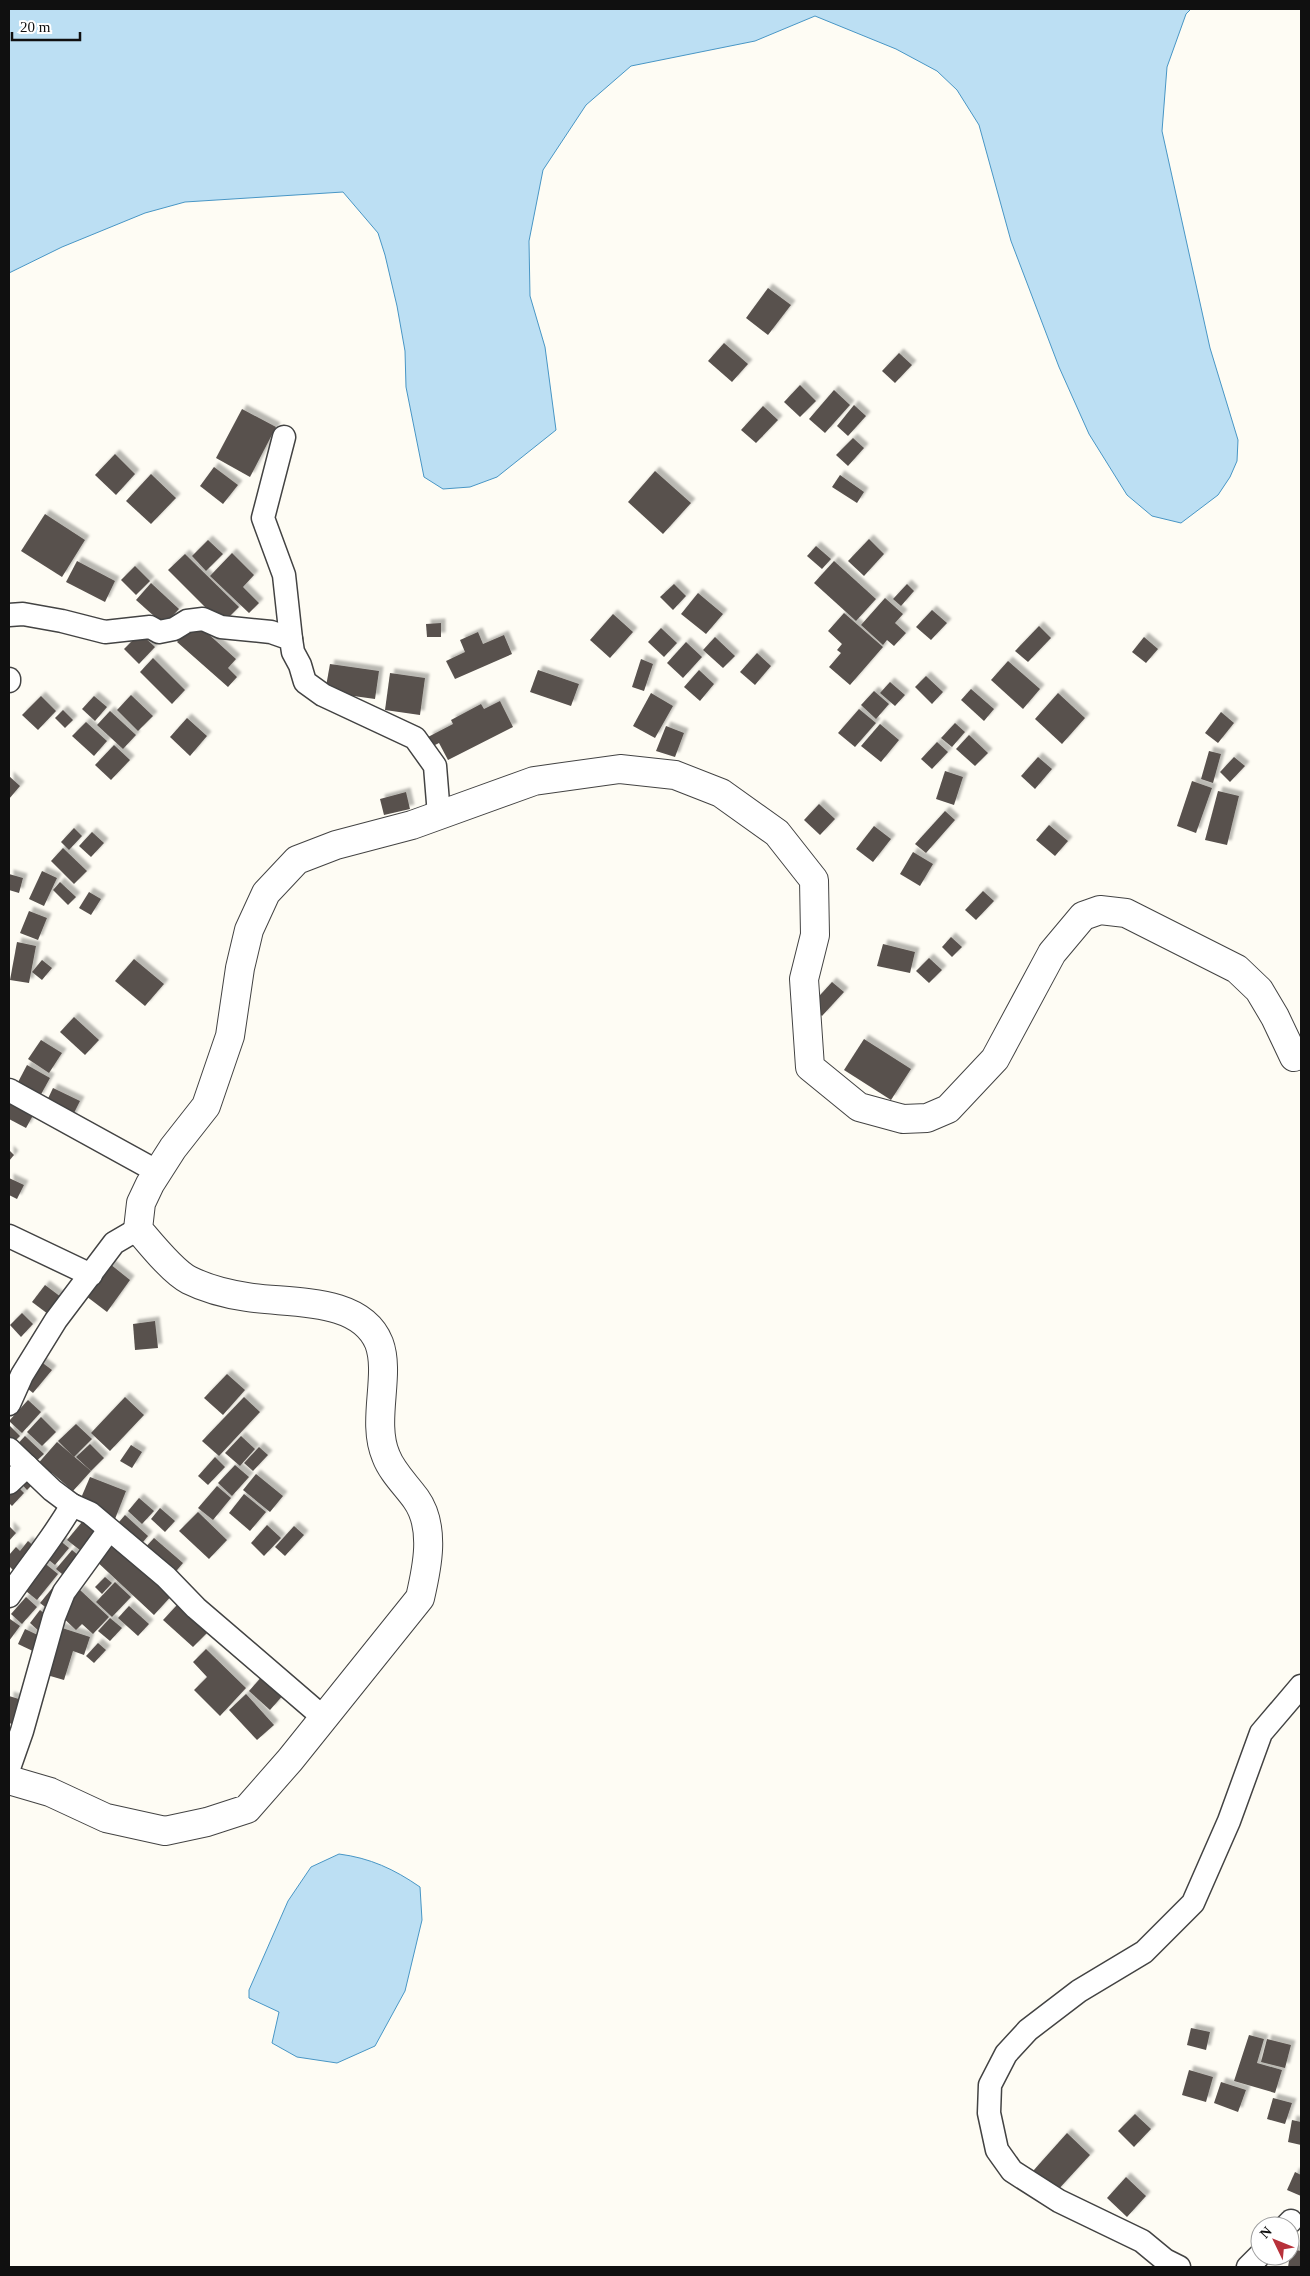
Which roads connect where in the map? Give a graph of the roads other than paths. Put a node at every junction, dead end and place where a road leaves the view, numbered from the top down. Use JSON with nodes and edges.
{"nodes":[{"id":1,"x":284,"y":437,"type":"dead end"},
{"id":2,"x":9,"y":615,"type":"edge"},
{"id":3,"x":291,"y":639,"type":"junction"},
{"id":4,"x":439,"y":815,"type":"junction"},
{"id":5,"x":1299,"y":1056,"type":"edge"},
{"id":6,"x":9,"y":1090,"type":"edge"},
{"id":7,"x":158,"y":1172,"type":"junction"},
{"id":8,"x":138,"y":1230,"type":"junction"},
{"id":9,"x":9,"y":1236,"type":"edge"},
{"id":10,"x":91,"y":1275,"type":"junction"},
{"id":11,"x":9,"y":1404,"type":"edge"},
{"id":12,"x":9,"y":1449,"type":"edge"},
{"id":13,"x":27,"y":1466,"type":"junction"},
{"id":14,"x":9,"y":1483,"type":"edge"},
{"id":15,"x":72,"y":1505,"type":"junction"},
{"id":16,"x":109,"y":1530,"type":"junction"},
{"id":17,"x":9,"y":1596,"type":"edge"},
{"id":18,"x":1301,"y":1686,"type":"edge"},
{"id":19,"x":324,"y":1718,"type":"junction"},
{"id":20,"x":9,"y":1768,"type":"edge"},
{"id":21,"x":9,"y":1780,"type":"edge"},
{"id":22,"x":1179,"y":2267,"type":"edge"}],
"edges":[{"from":1,"to":3,"type":"street"},
{"from":2,"to":3,"type":"street"},
{"from":3,"to":4,"type":"street"},
{"from":4,"to":5,"type":"street"},
{"from":4,"to":7,"type":"street"},
{"from":6,"to":7,"type":"street"},
{"from":7,"to":8,"type":"street"},
{"from":8,"to":10,"type":"street"},
{"from":8,"to":19,"type":"street"},
{"from":9,"to":10,"type":"street"},
{"from":10,"to":11,"type":"street"},
{"from":12,"to":13,"type":"street"},
{"from":13,"to":14,"type":"street"},
{"from":13,"to":15,"type":"street"},
{"from":15,"to":16,"type":"street"},
{"from":15,"to":17,"type":"street"},
{"from":16,"to":19,"type":"street"},
{"from":16,"to":20,"type":"street"},
{"from":18,"to":22,"type":"street"},
{"from":19,"to":21,"type":"street"}]}
